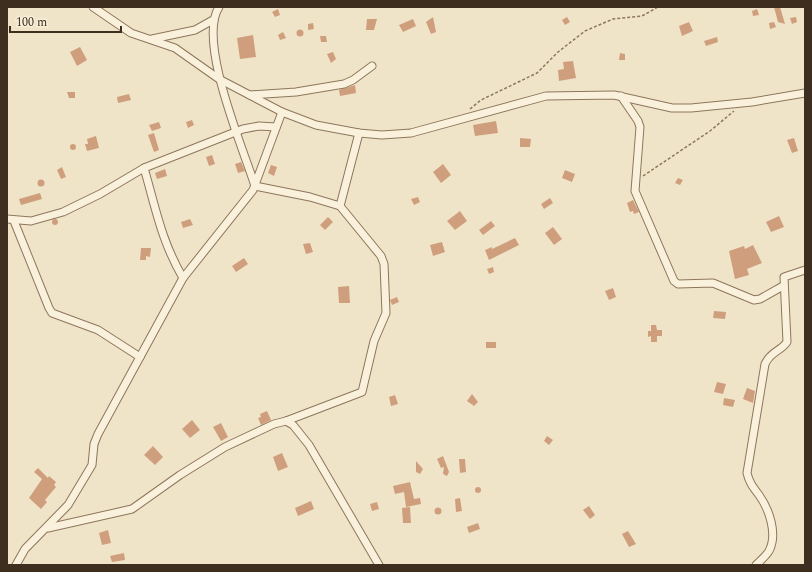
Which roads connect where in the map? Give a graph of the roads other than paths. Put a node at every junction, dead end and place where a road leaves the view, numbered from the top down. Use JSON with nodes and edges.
{"nodes":[{"id":1,"x":93,"y":7,"type":"edge"},
{"id":2,"x":219,"y":7,"type":"edge"},
{"id":3,"x":213,"y":20,"type":"junction"},
{"id":4,"x":147,"y":40,"type":"junction"},
{"id":5,"x":372,"y":66,"type":"dead end"},
{"id":6,"x":219,"y":79,"type":"junction"},
{"id":7,"x":805,"y":93,"type":"edge"},
{"id":8,"x":248,"y":95,"type":"junction"},
{"id":9,"x":621,"y":96,"type":"junction"},
{"id":10,"x":282,"y":112,"type":"junction"},
{"id":11,"x":276,"y":127,"type":"junction"},
{"id":12,"x":237,"y":131,"type":"junction"},
{"id":13,"x":359,"y":133,"type":"junction"},
{"id":14,"x":144,"y":168,"type":"junction"},
{"id":15,"x":255,"y":186,"type":"junction"},
{"id":16,"x":340,"y":206,"type":"junction"},
{"id":17,"x":10,"y":220,"type":"edge"},
{"id":18,"x":805,"y":270,"type":"edge"},
{"id":19,"x":184,"y":278,"type":"junction"},
{"id":20,"x":783,"y":286,"type":"junction"},
{"id":21,"x":140,"y":357,"type":"junction"},
{"id":22,"x":286,"y":421,"type":"junction"},
{"id":23,"x":46,"y":529,"type":"junction"},
{"id":24,"x":16,"y":565,"type":"edge"},
{"id":25,"x":379,"y":565,"type":"edge"},
{"id":26,"x":756,"y":565,"type":"edge"}],
"edges":[{"from":1,"to":4,"type":"street"},
{"from":2,"to":3,"type":"street"},
{"from":3,"to":4,"type":"street"},
{"from":3,"to":6,"type":"street"},
{"from":4,"to":6,"type":"street"},
{"from":5,"to":8,"type":"street"},
{"from":6,"to":8,"type":"street"},
{"from":6,"to":12,"type":"street"},
{"from":7,"to":9,"type":"street"},
{"from":8,"to":10,"type":"street"},
{"from":9,"to":13,"type":"street"},
{"from":9,"to":20,"type":"street"},
{"from":10,"to":11,"type":"street"},
{"from":10,"to":13,"type":"street"},
{"from":11,"to":12,"type":"street"},
{"from":11,"to":15,"type":"street"},
{"from":12,"to":14,"type":"street"},
{"from":12,"to":15,"type":"street"},
{"from":13,"to":16,"type":"street"},
{"from":14,"to":17,"type":"street"},
{"from":14,"to":19,"type":"street"},
{"from":15,"to":16,"type":"street"},
{"from":15,"to":19,"type":"street"},
{"from":16,"to":22,"type":"street"},
{"from":17,"to":21,"type":"street"},
{"from":18,"to":20,"type":"street"},
{"from":19,"to":21,"type":"street"},
{"from":20,"to":26,"type":"street"},
{"from":21,"to":23,"type":"street"},
{"from":22,"to":23,"type":"street"},
{"from":22,"to":25,"type":"street"},
{"from":23,"to":24,"type":"street"}]}
